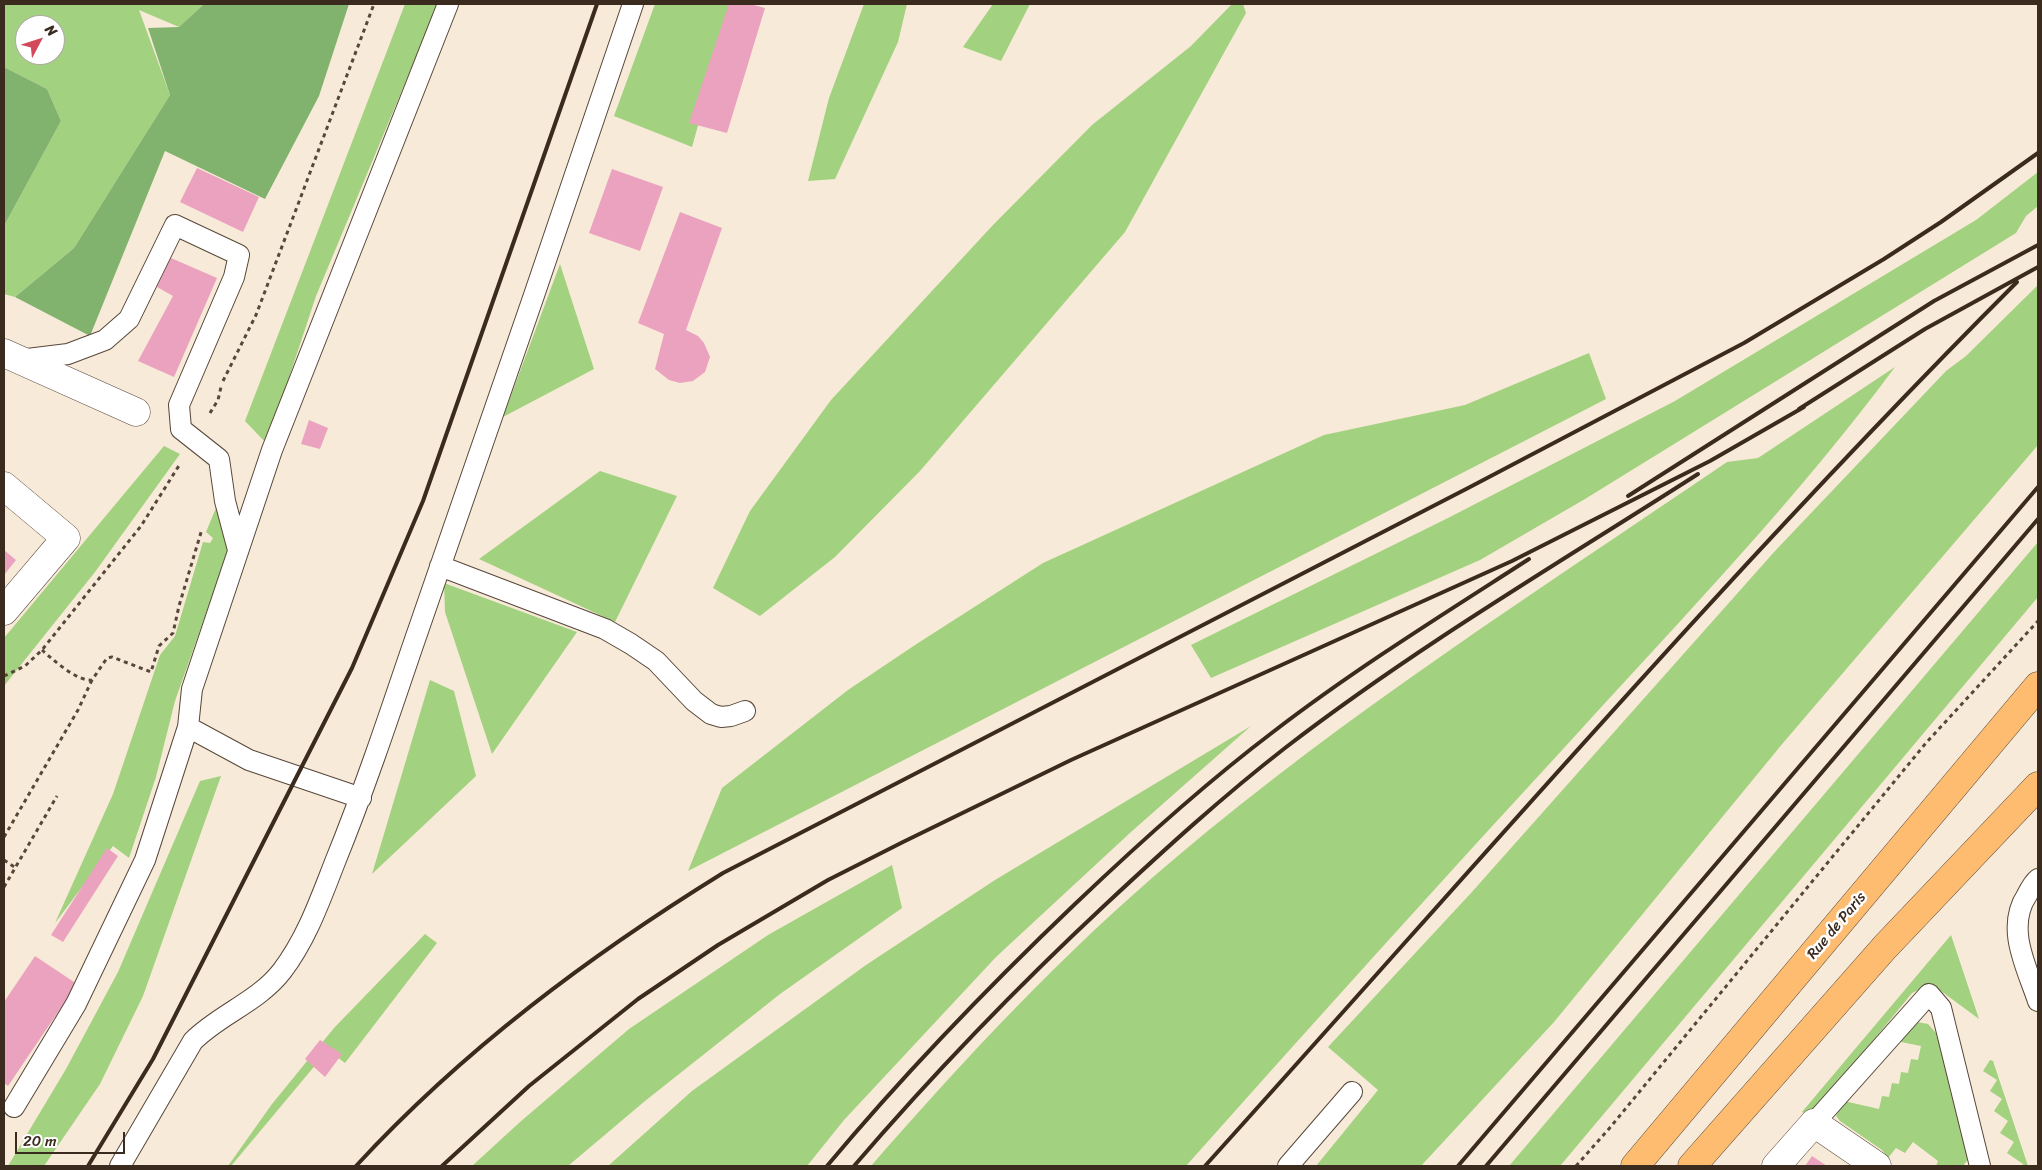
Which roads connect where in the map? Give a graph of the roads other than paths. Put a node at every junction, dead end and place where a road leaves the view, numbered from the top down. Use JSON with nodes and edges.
{"nodes":[{"id":1,"x":448,"y":4,"type":"edge"},
{"id":2,"x":633,"y":4,"type":"edge"},
{"id":3,"x":12,"y":356,"type":"edge"},
{"id":4,"x":136,"y":412,"type":"dead end"},
{"id":5,"x":4,"y":486,"type":"edge"},
{"id":6,"x":238,"y":550,"type":"junction"},
{"id":7,"x":440,"y":566,"type":"junction"},
{"id":8,"x":4,"y":611,"type":"edge"},
{"id":9,"x":2038,"y":686,"type":"edge"},
{"id":10,"x":745,"y":711,"type":"dead end"},
{"id":11,"x":188,"y":727,"type":"junction"},
{"id":12,"x":2038,"y":786,"type":"edge"},
{"id":13,"x":360,"y":798,"type":"junction"},
{"id":14,"x":2038,"y":879,"type":"edge"},
{"id":15,"x":2038,"y":1001,"type":"edge"},
{"id":16,"x":1352,"y":1092,"type":"dead end"},
{"id":17,"x":14,"y":1107,"type":"dead end"},
{"id":18,"x":1814,"y":1123,"type":"junction"},
{"id":19,"x":120,"y":1166,"type":"edge"},
{"id":20,"x":1288,"y":1166,"type":"edge"},
{"id":21,"x":1635,"y":1166,"type":"edge"},
{"id":22,"x":1692,"y":1166,"type":"edge"},
{"id":23,"x":1776,"y":1166,"type":"edge"},
{"id":24,"x":1877,"y":1166,"type":"edge"},
{"id":25,"x":1980,"y":1166,"type":"edge"}],
"edges":[{"from":1,"to":6,"type":"lane"},
{"from":2,"to":7,"type":"lane"},
{"from":3,"to":4,"type":"street"},
{"from":3,"to":6,"type":"lane"},
{"from":5,"to":8,"type":"street"},
{"from":6,"to":11,"type":"lane"},
{"from":7,"to":10,"type":"lane"},
{"from":7,"to":13,"type":"lane"},
{"from":9,"to":21,"type":"main road","name":"Rue de Paris"},
{"from":11,"to":13,"type":"lane"},
{"from":11,"to":17,"type":"lane"},
{"from":12,"to":22,"type":"main road"},
{"from":13,"to":19,"type":"lane"},
{"from":14,"to":15,"type":"lane"},
{"from":16,"to":20,"type":"lane"},
{"from":18,"to":23,"type":"street"},
{"from":18,"to":24,"type":"street"},
{"from":18,"to":25,"type":"lane"}]}
